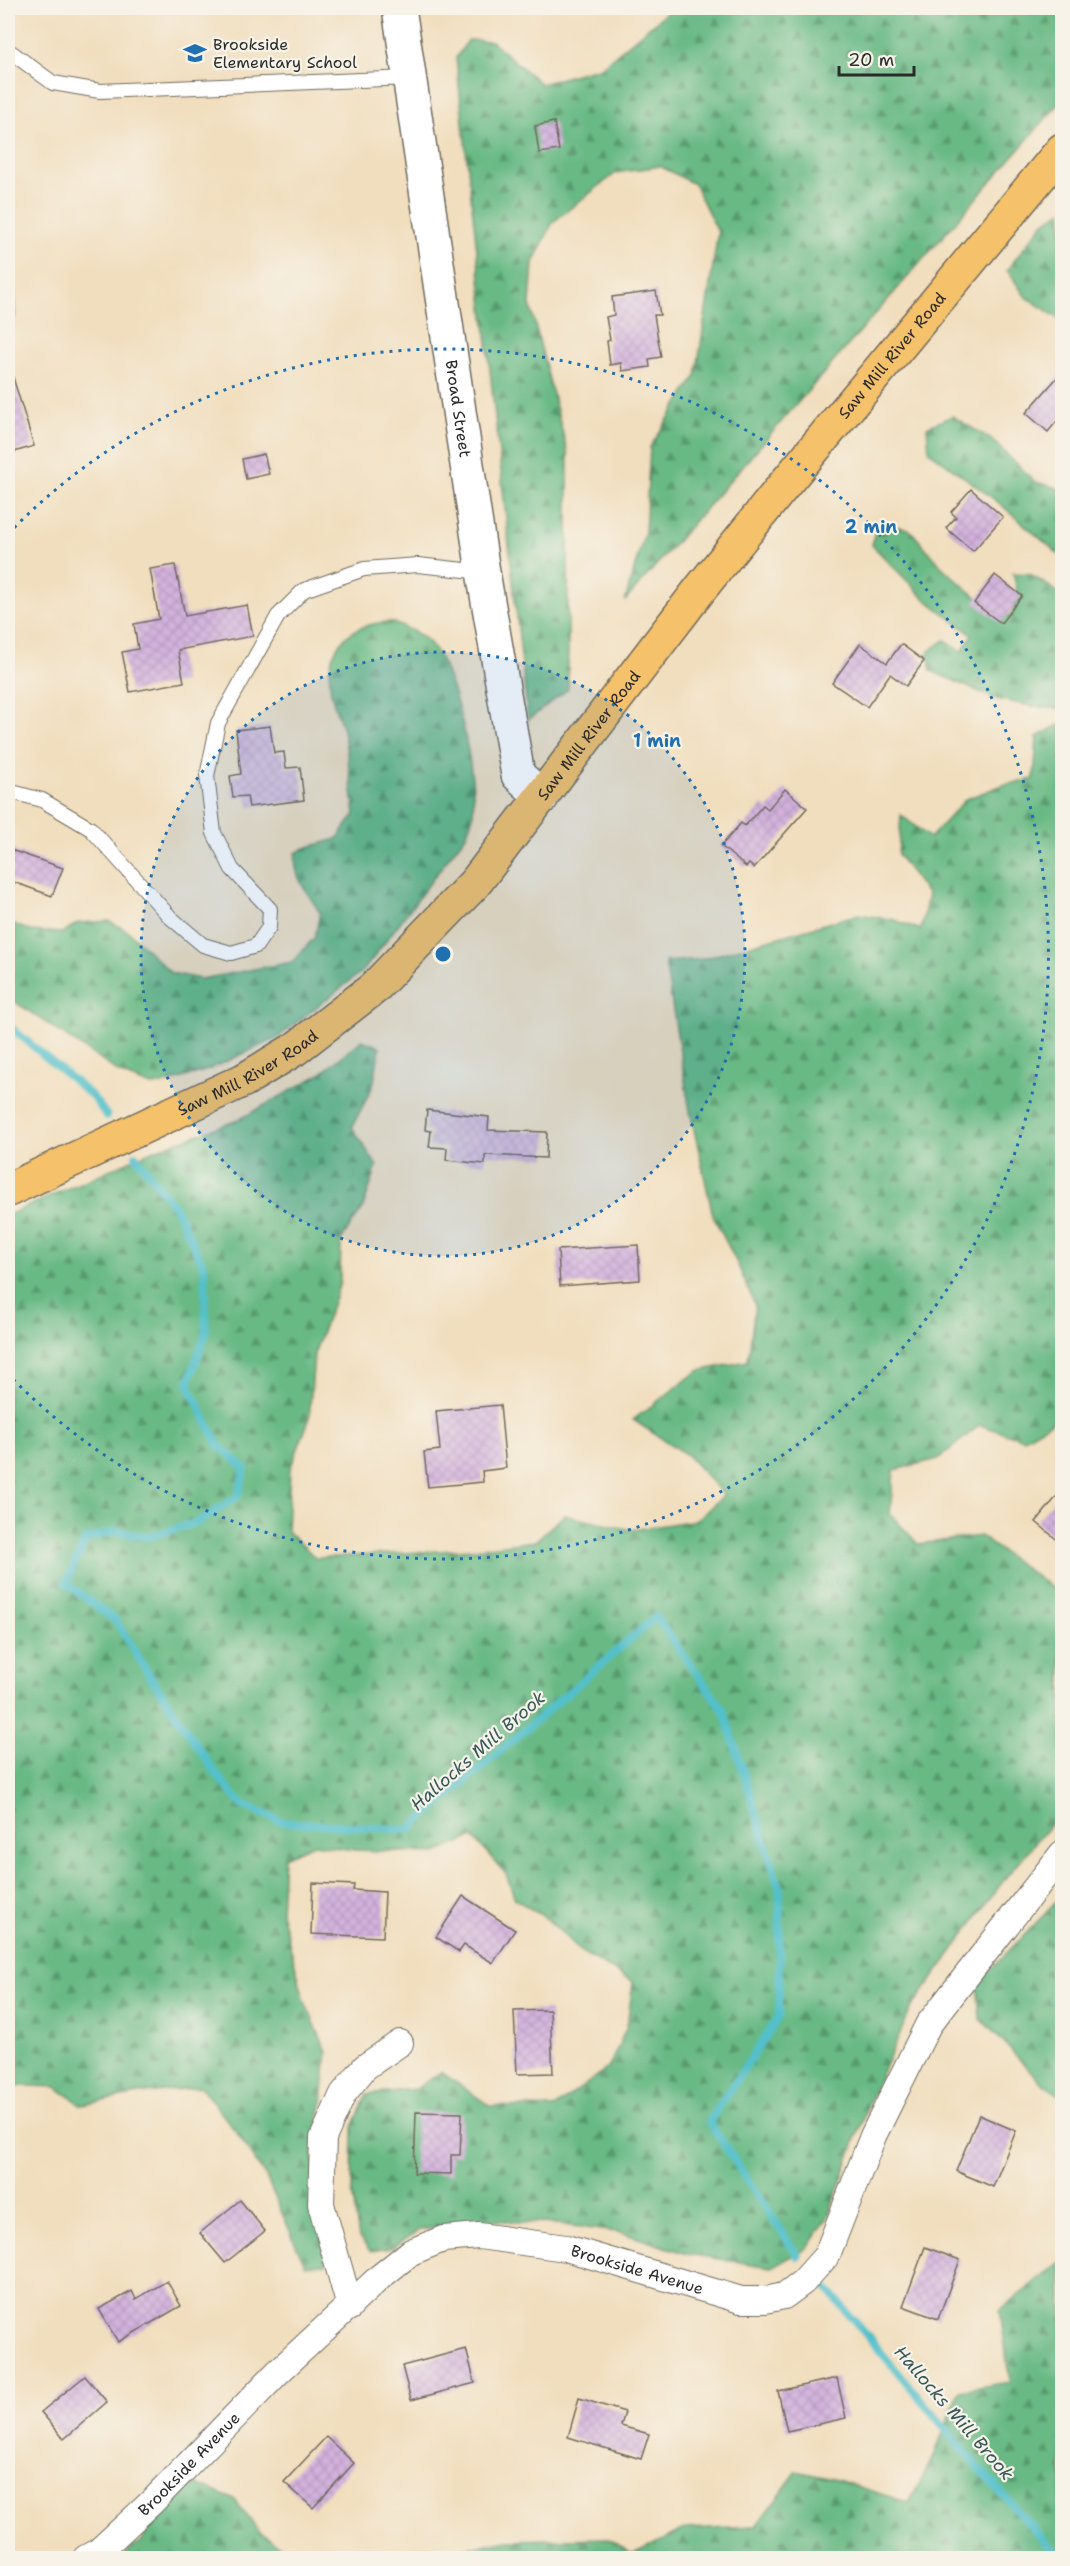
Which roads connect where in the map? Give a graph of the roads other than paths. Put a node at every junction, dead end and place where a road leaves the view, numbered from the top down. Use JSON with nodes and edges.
{"nodes":[{"id":1,"x":399,"y":8,"type":"edge"},
{"id":2,"x":8,"y":51,"type":"edge"},
{"id":3,"x":409,"y":78,"type":"junction"},
{"id":4,"x":1062,"y":150,"type":"edge"},
{"id":5,"x":483,"y":572,"type":"junction"},
{"id":6,"x":8,"y":791,"type":"edge"},
{"id":7,"x":543,"y":797,"type":"junction"},
{"id":8,"x":8,"y":1190,"type":"edge"},
{"id":9,"x":1062,"y":1854,"type":"edge"},
{"id":10,"x":400,"y":2043,"type":"dead end"},
{"id":11,"x":350,"y":2307,"type":"junction"},
{"id":12,"x":86,"y":2559,"type":"edge"}],
"edges":[{"from":1,"to":3,"type":"street","name":"Broad Street"},
{"from":2,"to":3,"type":"lane"},
{"from":3,"to":5,"type":"street","name":"Broad Street"},
{"from":4,"to":7,"type":"highway","name":"Saw Mill River Road"},
{"from":5,"to":6,"type":"lane"},
{"from":5,"to":7,"type":"street","name":"Broad Street"},
{"from":7,"to":8,"type":"highway","name":"Saw Mill River Road"},
{"from":9,"to":11,"type":"street","name":"Brookside Avenue"},
{"from":10,"to":11,"type":"street"},
{"from":11,"to":12,"type":"street","name":"Brookside Avenue"}]}
